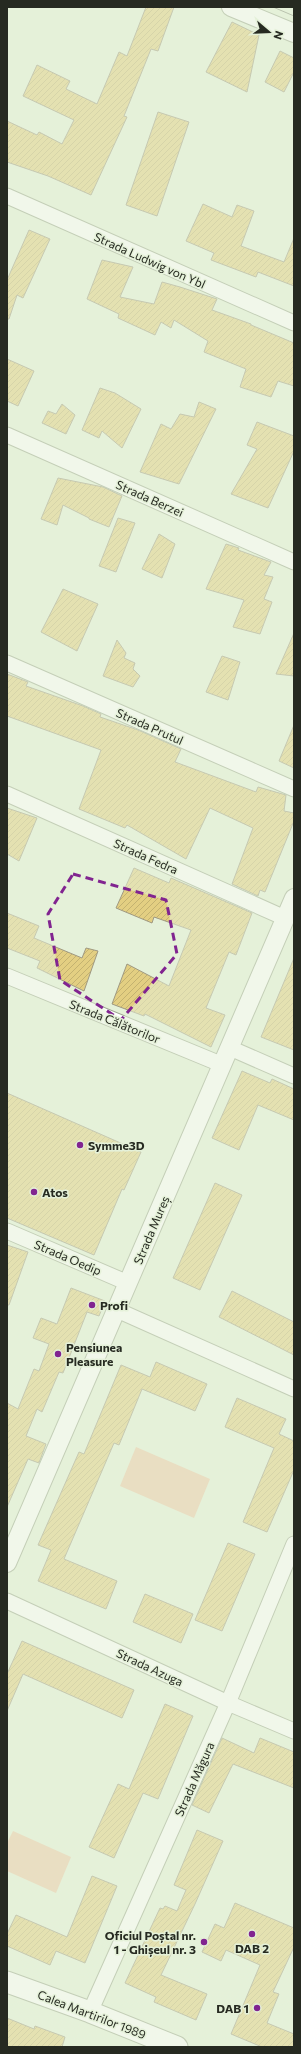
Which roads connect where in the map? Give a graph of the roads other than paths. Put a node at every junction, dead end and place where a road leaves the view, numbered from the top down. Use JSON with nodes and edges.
{"nodes":[{"id":1,"x":232,"y":7,"type":"edge"},
{"id":2,"x":294,"y":33,"type":"edge"},
{"id":3,"x":7,"y":196,"type":"edge"},
{"id":4,"x":294,"y":323,"type":"edge"},
{"id":5,"x":7,"y":435,"type":"edge"},
{"id":6,"x":294,"y":562,"type":"edge"},
{"id":7,"x":7,"y":663,"type":"edge"},
{"id":8,"x":294,"y":789,"type":"edge"},
{"id":9,"x":7,"y":794,"type":"edge"},
{"id":10,"x":294,"y":898,"type":"edge"},
{"id":11,"x":285,"y":918,"type":"junction"},
{"id":12,"x":7,"y":976,"type":"edge"},
{"id":13,"x":230,"y":1048,"type":"junction"},
{"id":14,"x":223,"y":1065,"type":"junction"},
{"id":15,"x":294,"y":1076,"type":"edge"},
{"id":16,"x":7,"y":1231,"type":"edge"},
{"id":17,"x":128,"y":1283,"type":"junction"},
{"id":18,"x":116,"y":1310,"type":"junction"},
{"id":19,"x":294,"y":1389,"type":"edge"},
{"id":20,"x":294,"y":1544,"type":"edge"},
{"id":21,"x":8,"y":1556,"type":"edge"},
{"id":22,"x":7,"y":1601,"type":"edge"},
{"id":23,"x":228,"y":1703,"type":"junction"},
{"id":24,"x":294,"y":1731,"type":"edge"},
{"id":25,"x":7,"y":1982,"type":"edge"},
{"id":26,"x":90,"y":2012,"type":"junction"},
{"id":27,"x":178,"y":2047,"type":"edge"}],
"edges":[{"from":1,"to":2,"type":"street"},
{"from":3,"to":4,"type":"street","name":"Strada Ludwig von Ybl"},
{"from":5,"to":6,"type":"street","name":"Strada Berzei"},
{"from":7,"to":8,"type":"street","name":"Strada Prutul"},
{"from":9,"to":11,"type":"street","name":"Strada Fedra"},
{"from":10,"to":11,"type":"street","name":"Strada Mureș"},
{"from":11,"to":13,"type":"street","name":"Strada Mureș"},
{"from":12,"to":14,"type":"street","name":"Strada Călătorilor"},
{"from":13,"to":14,"type":"street","name":"Strada Mureș"},
{"from":13,"to":15,"type":"street"},
{"from":14,"to":17,"type":"street","name":"Strada Mureș"},
{"from":16,"to":17,"type":"street","name":"Strada Oedip"},
{"from":17,"to":18,"type":"street","name":"Strada Mureș"},
{"from":18,"to":19,"type":"street"},
{"from":18,"to":21,"type":"street","name":"Strada Mureș"},
{"from":20,"to":23,"type":"street","name":"Strada Măgura"},
{"from":22,"to":23,"type":"street","name":"Strada Azuga"},
{"from":23,"to":24,"type":"street","name":"Strada Azuga"},
{"from":23,"to":26,"type":"street","name":"Strada Măgura"},
{"from":25,"to":26,"type":"main road","name":"Calea Martirilor 1989"},
{"from":26,"to":27,"type":"main road","name":"Calea Martirilor 1989"}]}
